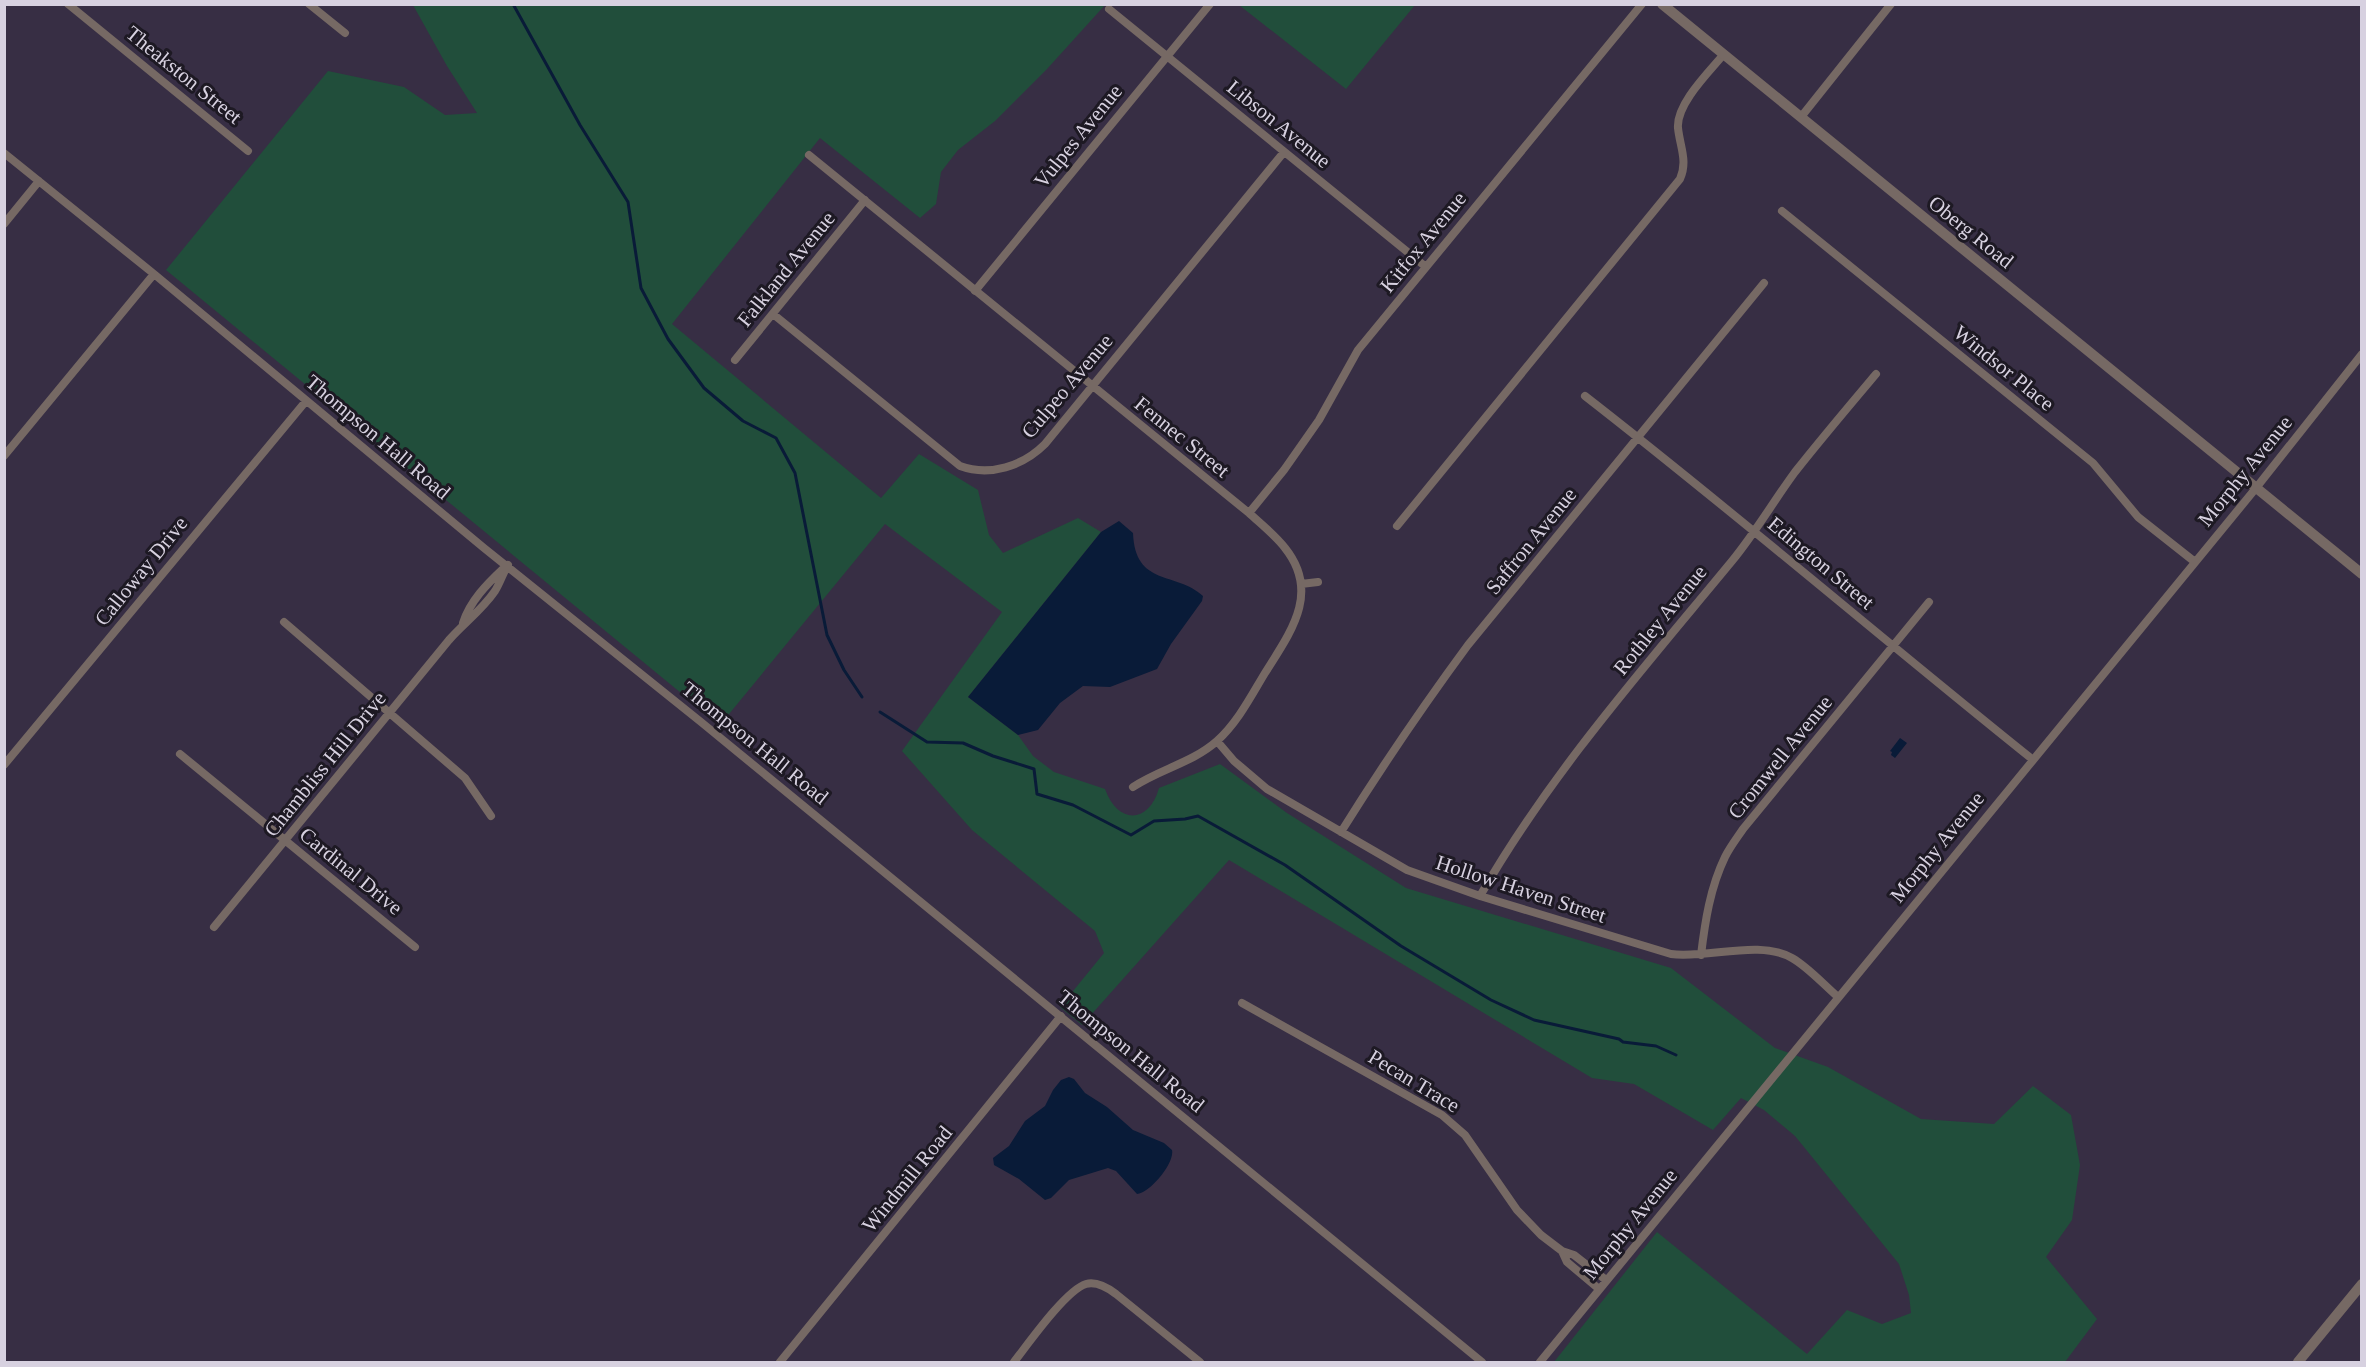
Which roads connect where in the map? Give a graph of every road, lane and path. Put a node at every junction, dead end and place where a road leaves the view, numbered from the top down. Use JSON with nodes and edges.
{"nodes":[{"id":1,"x":68,"y":4,"type":"edge"},
{"id":2,"x":309,"y":4,"type":"edge"},
{"id":3,"x":1210,"y":4,"type":"edge"},
{"id":4,"x":1642,"y":4,"type":"edge"},
{"id":5,"x":1662,"y":4,"type":"edge"},
{"id":6,"x":1891,"y":4,"type":"edge"},
{"id":7,"x":1109,"y":9,"type":"dead end"},
{"id":8,"x":345,"y":33,"type":"dead end"},
{"id":9,"x":1724,"y":54,"type":"junction"},
{"id":10,"x":1167,"y":57,"type":"junction"},
{"id":11,"x":1801,"y":117,"type":"junction"},
{"id":12,"x":248,"y":151,"type":"dead end"},
{"id":13,"x":1284,"y":152,"type":"junction"},
{"id":14,"x":4,"y":153,"type":"edge"},
{"id":15,"x":809,"y":155,"type":"dead end"},
{"id":16,"x":39,"y":181,"type":"junction"},
{"id":17,"x":865,"y":201,"type":"junction"},
{"id":18,"x":1782,"y":211,"type":"dead end"},
{"id":19,"x":4,"y":224,"type":"edge"},
{"id":20,"x":1426,"y":267,"type":"junction"},
{"id":21,"x":154,"y":274,"type":"junction"},
{"id":22,"x":1764,"y":283,"type":"dead end"},
{"id":23,"x":975,"y":291,"type":"junction"},
{"id":24,"x":773,"y":314,"type":"junction"},
{"id":25,"x":2361,"y":354,"type":"edge"},
{"id":26,"x":735,"y":360,"type":"dead end"},
{"id":27,"x":1876,"y":374,"type":"dead end"},
{"id":28,"x":1091,"y":387,"type":"junction"},
{"id":29,"x":1586,"y":396,"type":"dead end"},
{"id":30,"x":306,"y":401,"type":"junction"},
{"id":31,"x":1639,"y":437,"type":"junction"},
{"id":32,"x":4,"y":456,"type":"edge"},
{"id":33,"x":2256,"y":488,"type":"junction"},
{"id":34,"x":1249,"y":513,"type":"junction"},
{"id":35,"x":1397,"y":526,"type":"dead end"},
{"id":36,"x":1756,"y":531,"type":"junction"},
{"id":37,"x":2195,"y":562,"type":"junction"},
{"id":38,"x":508,"y":565,"type":"junction"},
{"id":39,"x":2361,"y":574,"type":"edge"},
{"id":40,"x":1318,"y":582,"type":"dead end"},
{"id":41,"x":1301,"y":584,"type":"junction"},
{"id":42,"x":1929,"y":602,"type":"dead end"},
{"id":43,"x":284,"y":622,"type":"dead end"},
{"id":44,"x":1893,"y":648,"type":"junction"},
{"id":45,"x":391,"y":713,"type":"junction"},
{"id":46,"x":1217,"y":741,"type":"junction"},
{"id":47,"x":180,"y":754,"type":"dead end"},
{"id":48,"x":2032,"y":759,"type":"junction"},
{"id":49,"x":4,"y":765,"type":"edge"},
{"id":50,"x":1133,"y":787,"type":"dead end"},
{"id":51,"x":491,"y":816,"type":"dead end"},
{"id":52,"x":1341,"y":832,"type":"junction"},
{"id":53,"x":286,"y":841,"type":"junction"},
{"id":54,"x":1480,"y":896,"type":"junction"},
{"id":55,"x":214,"y":927,"type":"dead end"},
{"id":56,"x":415,"y":946,"type":"dead end"},
{"id":57,"x":1701,"y":955,"type":"junction"},
{"id":58,"x":1838,"y":997,"type":"junction"},
{"id":59,"x":1242,"y":1003,"type":"dead end"},
{"id":60,"x":1061,"y":1017,"type":"junction"},
{"id":61,"x":1562,"y":1251,"type":"junction"},
{"id":62,"x":1606,"y":1280,"type":"junction"},
{"id":63,"x":2361,"y":1284,"type":"edge"},
{"id":64,"x":1599,"y":1289,"type":"junction"},
{"id":65,"x":780,"y":1362,"type":"edge"},
{"id":66,"x":1014,"y":1362,"type":"edge"},
{"id":67,"x":1200,"y":1362,"type":"edge"},
{"id":68,"x":1482,"y":1362,"type":"edge"},
{"id":69,"x":1540,"y":1362,"type":"edge"},
{"id":70,"x":2298,"y":1362,"type":"edge"}],
"edges":[{"from":1,"to":12,"type":"street","name":"Theakston Street"},
{"from":2,"to":8,"type":"street"},
{"from":3,"to":10,"type":"street","name":"Vulpes Avenue"},
{"from":4,"to":20,"type":"street","name":"Kitfox Avenue"},
{"from":5,"to":9,"type":"street","name":"Oberg Road"},
{"from":6,"to":11,"type":"street"},
{"from":7,"to":10,"type":"street","name":"Libson Avenue"},
{"from":9,"to":11,"type":"street","name":"Oberg Road"},
{"from":9,"to":35,"type":"street"},
{"from":10,"to":13,"type":"street","name":"Libson Avenue"},
{"from":10,"to":23,"type":"street","name":"Vulpes Avenue"},
{"from":11,"to":33,"type":"street","name":"Oberg Road"},
{"from":13,"to":20,"type":"street","name":"Libson Avenue"},
{"from":13,"to":28,"type":"street","name":"Culpeo Avenue"},
{"from":14,"to":16,"type":"street","name":"Thompson Hall Road"},
{"from":15,"to":17,"type":"street","name":"Fennec Street"},
{"from":16,"to":19,"type":"street"},
{"from":16,"to":21,"type":"street","name":"Thompson Hall Road"},
{"from":17,"to":23,"type":"street","name":"Fennec Street"},
{"from":17,"to":24,"type":"street","name":"Falkland Avenue"},
{"from":18,"to":37,"type":"street","name":"Windsor Place"},
{"from":20,"to":34,"type":"street","name":"Kitfox Avenue"},
{"from":21,"to":30,"type":"street","name":"Thompson Hall Road"},
{"from":21,"to":32,"type":"street"},
{"from":22,"to":31,"type":"street","name":"Saffron Avenue"},
{"from":23,"to":28,"type":"street","name":"Fennec Street"},
{"from":24,"to":26,"type":"street","name":"Falkland Avenue"},
{"from":24,"to":28,"type":"street","name":"Culpeo Avenue"},
{"from":25,"to":33,"type":"street","name":"Morphy Avenue"},
{"from":27,"to":36,"type":"street","name":"Rothley Avenue"},
{"from":28,"to":34,"type":"street","name":"Fennec Street"},
{"from":29,"to":31,"type":"street","name":"Edington Street"},
{"from":30,"to":38,"type":"street","name":"Thompson Hall Road"},
{"from":30,"to":49,"type":"street","name":"Calloway Drive"},
{"from":31,"to":36,"type":"street","name":"Edington Street"},
{"from":31,"to":52,"type":"street","name":"Saffron Avenue"},
{"from":33,"to":37,"type":"street","name":"Morphy Avenue"},
{"from":33,"to":39,"type":"street","name":"Oberg Road"},
{"from":34,"to":41,"type":"street","name":"Fennec Street"},
{"from":36,"to":44,"type":"street","name":"Edington Street"},
{"from":36,"to":54,"type":"street","name":"Rothley Avenue"},
{"from":37,"to":48,"type":"street","name":"Morphy Avenue"},
{"from":38,"to":45,"type":"street","name":"Chambliss Hill Drive"},
{"from":38,"to":60,"type":"street","name":"Thompson Hall Road"},
{"from":40,"to":41,"type":"street"},
{"from":41,"to":46,"type":"street","name":"Fennec Street"},
{"from":42,"to":44,"type":"street","name":"Cromwell Avenue"},
{"from":43,"to":45,"type":"street"},
{"from":44,"to":48,"type":"street","name":"Edington Street"},
{"from":44,"to":57,"type":"street","name":"Cromwell Avenue"},
{"from":45,"to":51,"type":"street"},
{"from":45,"to":53,"type":"street","name":"Chambliss Hill Drive"},
{"from":46,"to":50,"type":"street","name":"Fennec Street"},
{"from":46,"to":52,"type":"street","name":"Hollow Haven Street"},
{"from":47,"to":53,"type":"street","name":"Cardinal Drive"},
{"from":48,"to":58,"type":"street","name":"Morphy Avenue"},
{"from":52,"to":54,"type":"street","name":"Hollow Haven Street"},
{"from":53,"to":55,"type":"street","name":"Chambliss Hill Drive"},
{"from":53,"to":56,"type":"street","name":"Cardinal Drive"},
{"from":54,"to":57,"type":"street","name":"Hollow Haven Street"},
{"from":57,"to":58,"type":"street","name":"Hollow Haven Street"},
{"from":58,"to":62,"type":"street","name":"Morphy Avenue"},
{"from":59,"to":61,"type":"street","name":"Pecan Trace"},
{"from":60,"to":65,"type":"street","name":"Windmill Road"},
{"from":60,"to":68,"type":"street","name":"Thompson Hall Road"},
{"from":61,"to":62,"type":"street","name":"Pecan Trace"},
{"from":61,"to":64,"type":"street","name":"Pecan Trace"},
{"from":62,"to":64,"type":"street","name":"Morphy Avenue"},
{"from":63,"to":70,"type":"street"},
{"from":64,"to":69,"type":"street","name":"Morphy Avenue"},
{"from":66,"to":67,"type":"street"}]}
